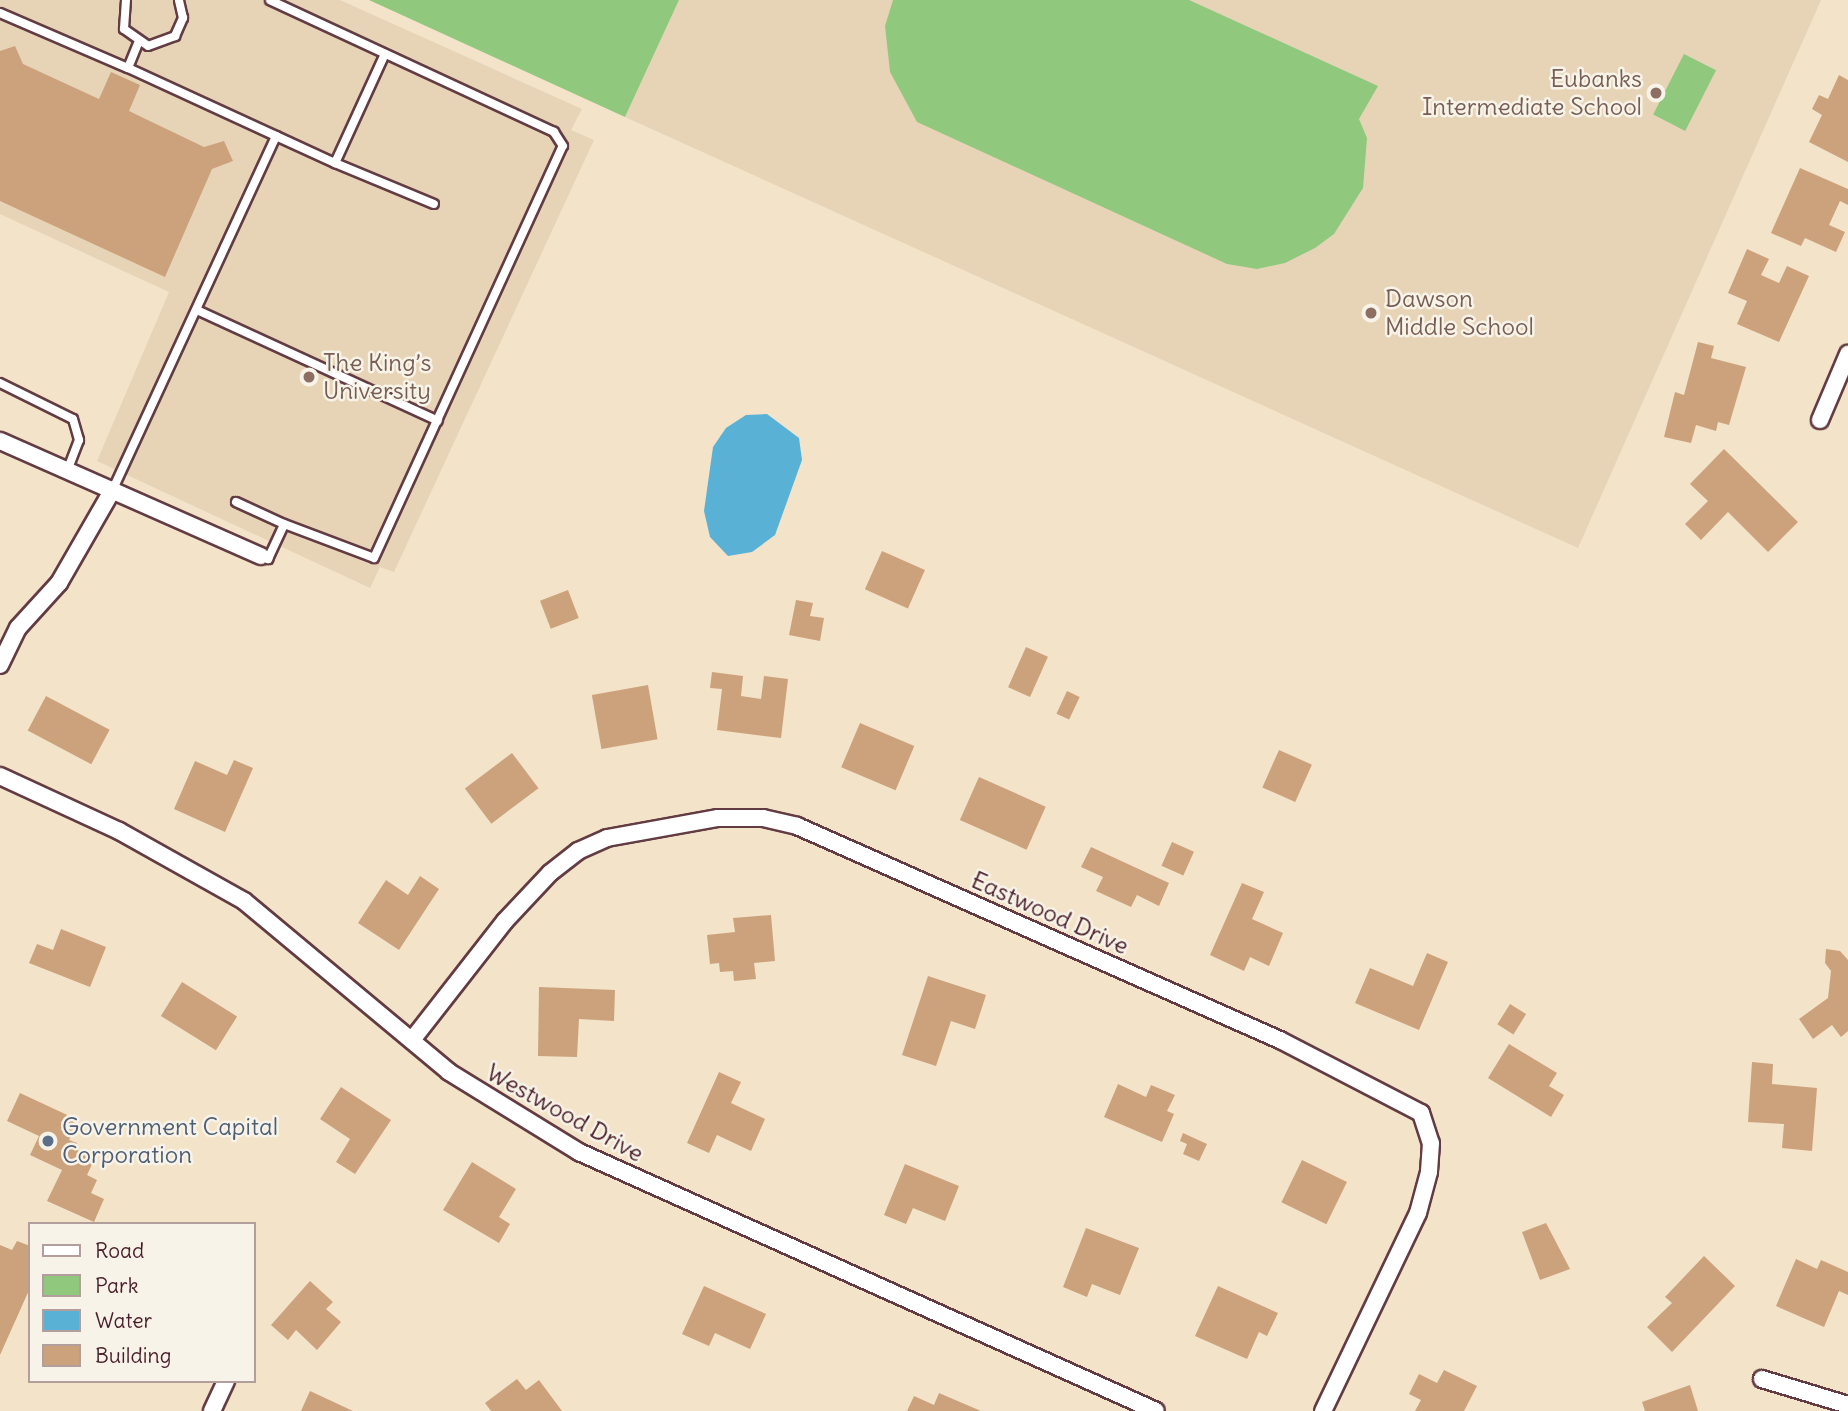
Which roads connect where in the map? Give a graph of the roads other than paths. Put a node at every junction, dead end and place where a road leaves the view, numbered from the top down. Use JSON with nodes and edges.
{"nodes":[{"id":1,"x":126,"y":0,"type":"edge"},
{"id":2,"x":179,"y":0,"type":"edge"},
{"id":3,"x":270,"y":0,"type":"edge"},
{"id":4,"x":0,"y":13,"type":"edge"},
{"id":5,"x":138,"y":43,"type":"junction"},
{"id":6,"x":385,"y":54,"type":"junction"},
{"id":7,"x":128,"y":68,"type":"junction"},
{"id":8,"x":276,"y":136,"type":"junction"},
{"id":9,"x":335,"y":163,"type":"junction"},
{"id":10,"x":434,"y":204,"type":"dead end"},
{"id":11,"x":197,"y":310,"type":"junction"},
{"id":12,"x":1848,"y":354,"type":"edge"},
{"id":13,"x":0,"y":383,"type":"edge"},
{"id":14,"x":1819,"y":420,"type":"dead end"},
{"id":15,"x":438,"y":421,"type":"junction"},
{"id":16,"x":0,"y":441,"type":"edge"},
{"id":17,"x":68,"y":469,"type":"junction"},
{"id":18,"x":113,"y":489,"type":"junction"},
{"id":19,"x":236,"y":502,"type":"dead end"},
{"id":20,"x":284,"y":524,"type":"junction"},
{"id":21,"x":261,"y":556,"type":"joint"},
{"id":22,"x":0,"y":665,"type":"edge"},
{"id":23,"x":0,"y":776,"type":"edge"},
{"id":24,"x":412,"y":1040,"type":"junction"},
{"id":25,"x":1762,"y":1379,"type":"dead end"},
{"id":26,"x":225,"y":1383,"type":"edge"},
{"id":27,"x":1848,"y":1405,"type":"edge"},
{"id":28,"x":212,"y":1411,"type":"edge"},
{"id":29,"x":1156,"y":1411,"type":"edge"},
{"id":30,"x":1323,"y":1411,"type":"edge"}],
"edges":[{"from":1,"to":5,"type":"lane"},
{"from":2,"to":5,"type":"lane"},
{"from":3,"to":6,"type":"lane"},
{"from":4,"to":7,"type":"lane"},
{"from":5,"to":7,"type":"lane"},
{"from":6,"to":9,"type":"lane"},
{"from":6,"to":15,"type":"lane"},
{"from":7,"to":8,"type":"lane"},
{"from":8,"to":9,"type":"lane"},
{"from":8,"to":11,"type":"lane"},
{"from":9,"to":10,"type":"lane"},
{"from":11,"to":15,"type":"lane"},
{"from":11,"to":18,"type":"lane"},
{"from":12,"to":14,"type":"street"},
{"from":13,"to":17,"type":"lane"},
{"from":15,"to":20,"type":"lane"},
{"from":16,"to":17,"type":"street"},
{"from":17,"to":18,"type":"street"},
{"from":18,"to":21,"type":"street"},
{"from":18,"to":22,"type":"street"},
{"from":19,"to":20,"type":"lane"},
{"from":20,"to":21,"type":"lane"},
{"from":23,"to":24,"type":"street","name":"Westwood Drive"},
{"from":24,"to":29,"type":"street","name":"Westwood Drive"},
{"from":24,"to":30,"type":"street","name":"Eastwood Drive"},
{"from":25,"to":27,"type":"street"},
{"from":26,"to":28,"type":"street"}]}
